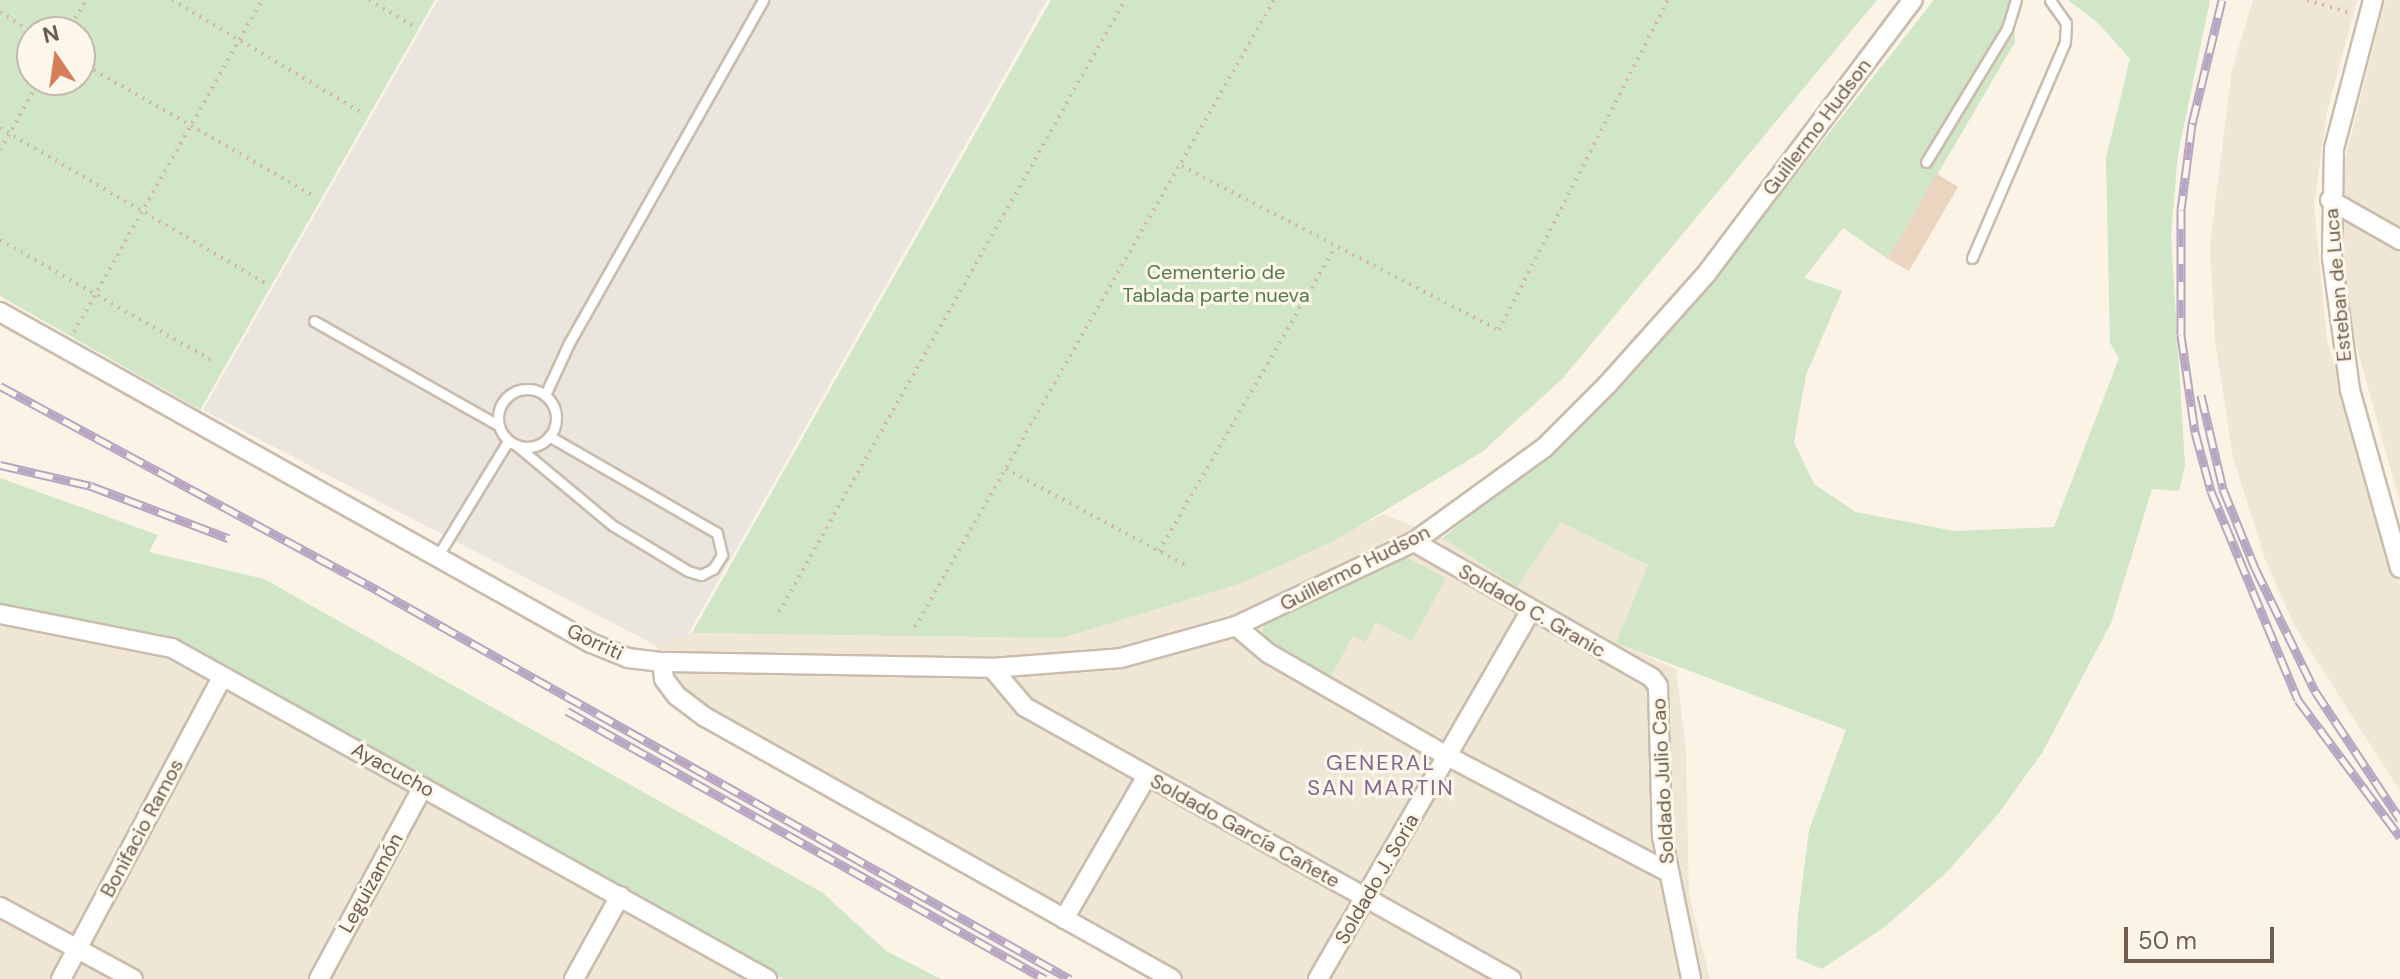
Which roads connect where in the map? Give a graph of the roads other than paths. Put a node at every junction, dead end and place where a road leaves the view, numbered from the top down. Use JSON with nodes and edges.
{"nodes":[{"id":1,"x":763,"y":0,"type":"edge"},
{"id":2,"x":1913,"y":0,"type":"edge"},
{"id":3,"x":2016,"y":0,"type":"edge"},
{"id":4,"x":2050,"y":0,"type":"edge"},
{"id":5,"x":2370,"y":9,"type":"edge"},
{"id":6,"x":1926,"y":162,"type":"dead end"},
{"id":7,"x":2330,"y":200,"type":"junction"},
{"id":8,"x":2400,"y":240,"type":"edge"},
{"id":9,"x":1972,"y":258,"type":"dead end"},
{"id":10,"x":0,"y":312,"type":"edge"},
{"id":11,"x":314,"y":321,"type":"dead end"},
{"id":12,"x":545,"y":395,"type":"junction"},
{"id":13,"x":498,"y":425,"type":"junction"},
{"id":14,"x":549,"y":436,"type":"junction"},
{"id":15,"x":512,"y":443,"type":"junction"},
{"id":16,"x":1414,"y":542,"type":"junction"},
{"id":17,"x":437,"y":557,"type":"junction"},
{"id":18,"x":2400,"y":568,"type":"edge"},
{"id":19,"x":1530,"y":612,"type":"junction"},
{"id":20,"x":0,"y":614,"type":"edge"},
{"id":21,"x":1236,"y":626,"type":"junction"},
{"id":22,"x":662,"y":662,"type":"junction"},
{"id":23,"x":992,"y":668,"type":"junction"},
{"id":24,"x":222,"y":677,"type":"junction"},
{"id":25,"x":1652,"y":678,"type":"joint"},
{"id":26,"x":1449,"y":757,"type":"junction"},
{"id":27,"x":1147,"y":776,"type":"junction"},
{"id":28,"x":423,"y":787,"type":"junction"},
{"id":29,"x":1666,"y":871,"type":"junction"},
{"id":30,"x":620,"y":896,"type":"junction"},
{"id":31,"x":1366,"y":898,"type":"junction"},
{"id":32,"x":0,"y":907,"type":"edge"},
{"id":33,"x":1064,"y":919,"type":"junction"},
{"id":34,"x":78,"y":949,"type":"junction"},
{"id":35,"x":61,"y":979,"type":"edge"},
{"id":36,"x":133,"y":979,"type":"edge"},
{"id":37,"x":319,"y":979,"type":"edge"},
{"id":38,"x":574,"y":979,"type":"edge"},
{"id":39,"x":767,"y":979,"type":"edge"},
{"id":40,"x":1172,"y":979,"type":"edge"},
{"id":41,"x":1318,"y":979,"type":"edge"},
{"id":42,"x":1511,"y":979,"type":"edge"},
{"id":43,"x":1691,"y":979,"type":"edge"}],
"edges":[{"from":1,"to":12,"type":"lane"},
{"from":2,"to":16,"type":"street","name":"Guillermo Hudson"},
{"from":3,"to":6,"type":"lane"},
{"from":4,"to":9,"type":"lane"},
{"from":5,"to":7,"type":"street","name":"Esteban de Luca"},
{"from":7,"to":8,"type":"street"},
{"from":7,"to":18,"type":"street","name":"Esteban de Luca"},
{"from":10,"to":17,"type":"street","name":"Gorriti"},
{"from":11,"to":13,"type":"lane"},
{"from":12,"to":13,"type":"lane"},
{"from":12,"to":14,"type":"lane"},
{"from":13,"to":15,"type":"lane"},
{"from":14,"to":15,"type":"lane"},
{"from":14,"to":15,"type":"lane"},
{"from":15,"to":17,"type":"lane"},
{"from":16,"to":19,"type":"street","name":"Soldado C. Granic"},
{"from":16,"to":21,"type":"street","name":"Guillermo Hudson"},
{"from":17,"to":22,"type":"street","name":"Gorriti"},
{"from":19,"to":25,"type":"street","name":"Soldado C. Granic"},
{"from":19,"to":26,"type":"street","name":"Soldado J. Soria"},
{"from":20,"to":24,"type":"street","name":"Ayacucho"},
{"from":21,"to":23,"type":"street","name":"Guillermo Hudson"},
{"from":21,"to":26,"type":"street"},
{"from":22,"to":23,"type":"street","name":"Guillermo Hudson"},
{"from":22,"to":33,"type":"street"},
{"from":23,"to":27,"type":"street","name":"Soldado García Cañete"},
{"from":24,"to":28,"type":"street","name":"Ayacucho"},
{"from":24,"to":34,"type":"street","name":"Bonifacio Ramos"},
{"from":25,"to":29,"type":"street","name":"Soldado Julio Cao"},
{"from":26,"to":29,"type":"street"},
{"from":26,"to":31,"type":"street","name":"Soldado J. Soria"},
{"from":27,"to":31,"type":"street","name":"Soldado García Cañete"},
{"from":27,"to":33,"type":"street"},
{"from":28,"to":30,"type":"street","name":"Ayacucho"},
{"from":28,"to":37,"type":"street","name":"Leguizamón"},
{"from":29,"to":43,"type":"street","name":"Soldado Julio Cao"},
{"from":30,"to":38,"type":"street"},
{"from":30,"to":39,"type":"street","name":"Ayacucho"},
{"from":31,"to":41,"type":"street","name":"Soldado J. Soria"},
{"from":31,"to":42,"type":"street","name":"Soldado García Cañete"},
{"from":32,"to":34,"type":"street"},
{"from":33,"to":40,"type":"street"},
{"from":34,"to":35,"type":"street","name":"Bonifacio Ramos"},
{"from":34,"to":36,"type":"street"}]}
